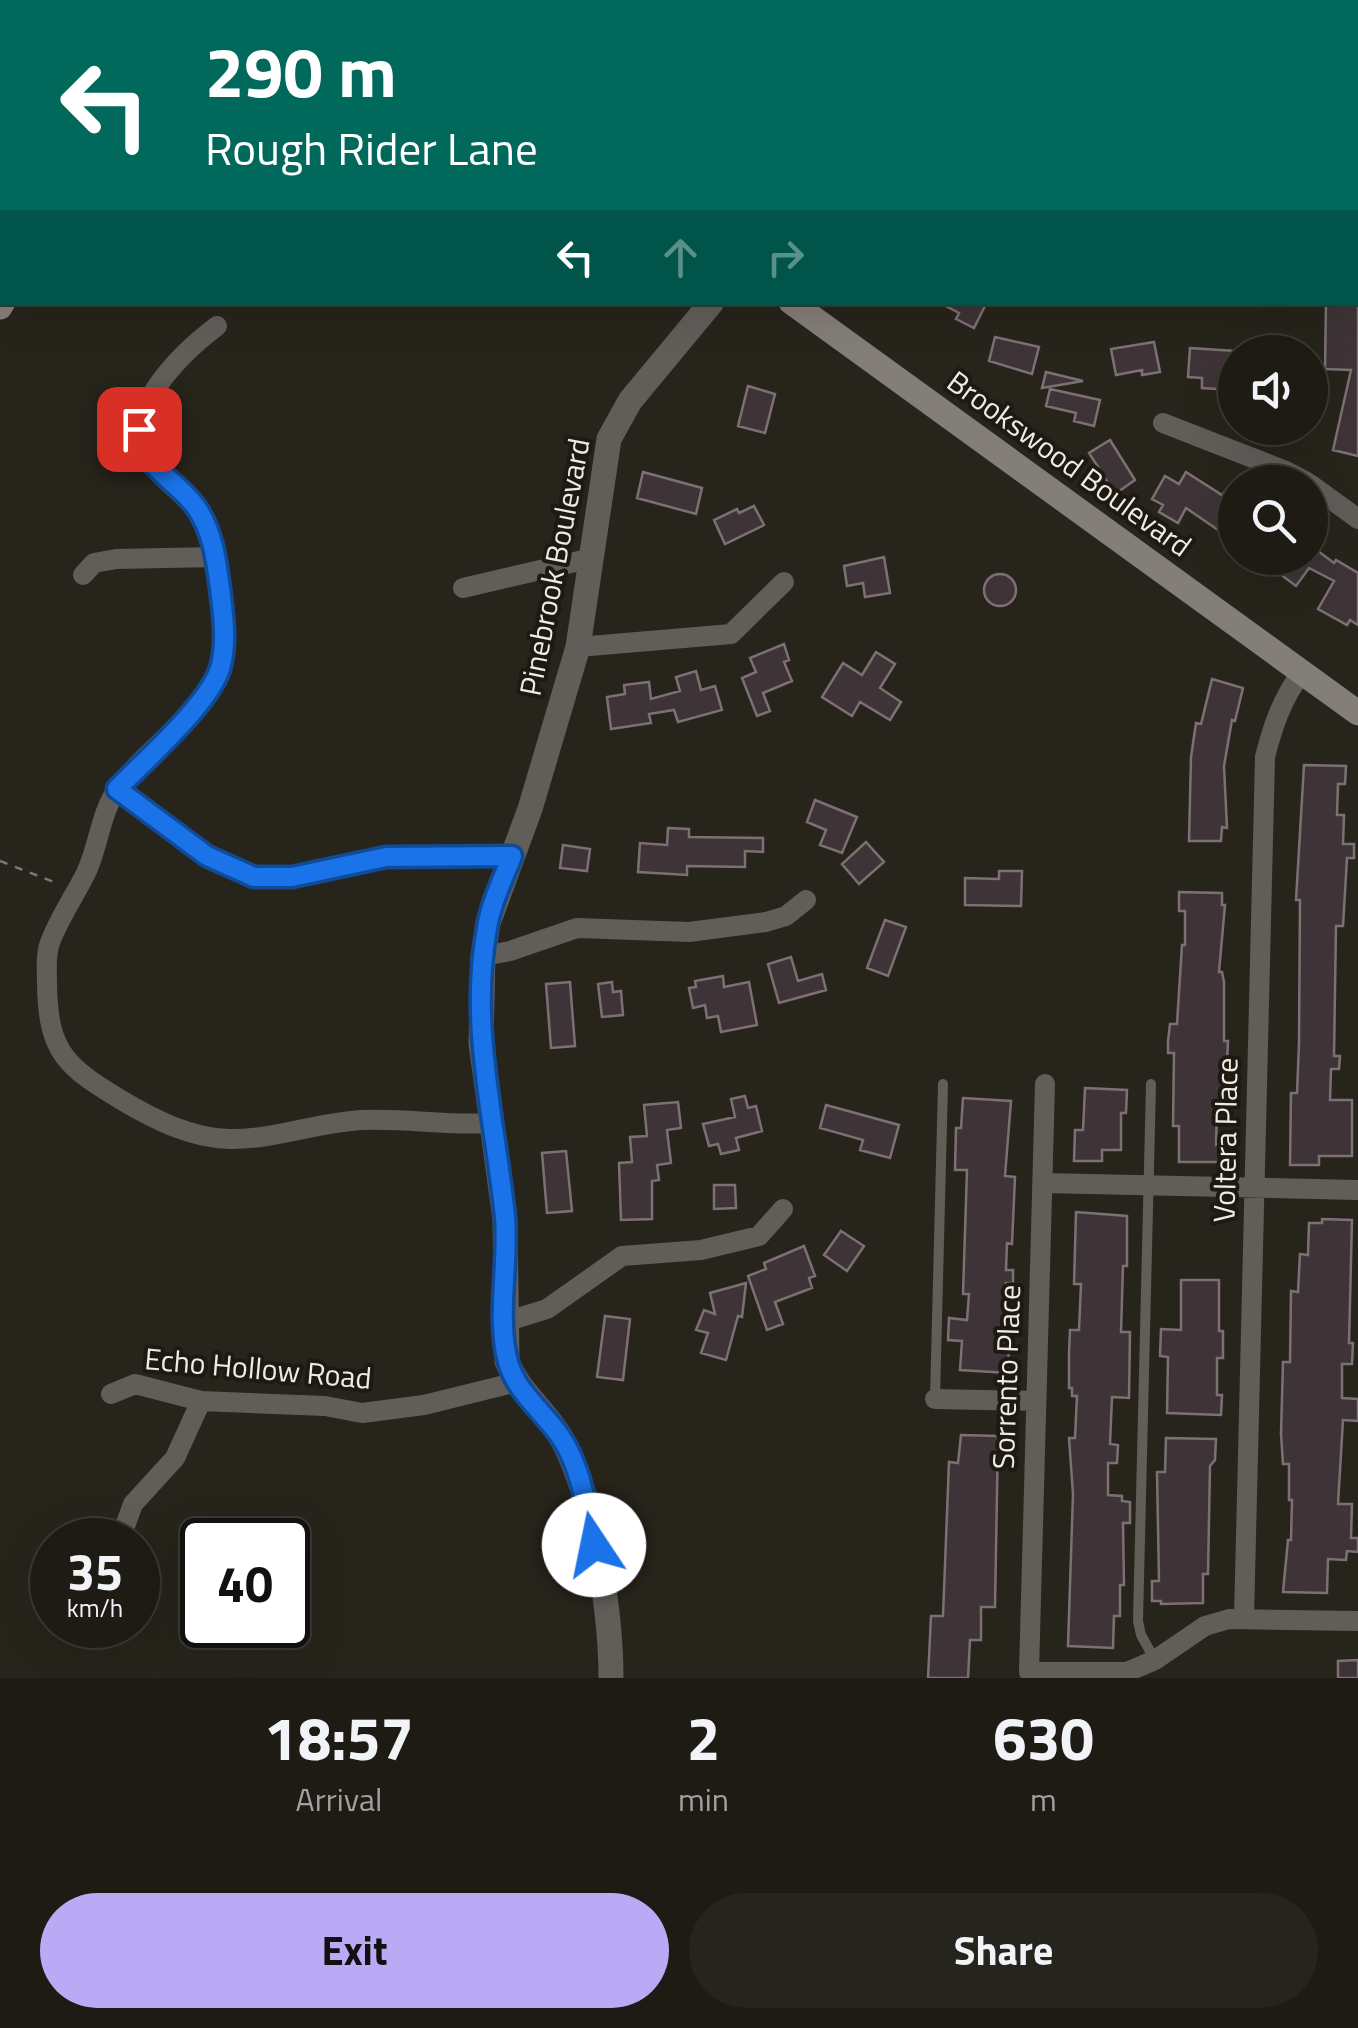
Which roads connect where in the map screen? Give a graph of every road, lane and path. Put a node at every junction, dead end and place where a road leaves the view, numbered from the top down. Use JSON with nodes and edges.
{"nodes":[{"id":1,"x":709,"y":305,"type":"edge"},
{"id":2,"x":795,"y":305,"type":"edge"},
{"id":3,"x":216,"y":326,"type":"dead end"},
{"id":4,"x":1162,"y":423,"type":"dead end"},
{"id":5,"x":1270,"y":465,"type":"edge"},
{"id":6,"x":1328,"y":497,"type":"edge"},
{"id":7,"x":1358,"y":518,"type":"edge"},
{"id":8,"x":216,"y":558,"type":"junction"},
{"id":9,"x":592,"y":558,"type":"junction"},
{"id":10,"x":83,"y":575,"type":"dead end"},
{"id":11,"x":784,"y":582,"type":"dead end"},
{"id":12,"x":463,"y":588,"type":"dead end"},
{"id":13,"x":578,"y":648,"type":"junction"},
{"id":14,"x":1302,"y":672,"type":"junction"},
{"id":15,"x":1358,"y":712,"type":"edge"},
{"id":16,"x":117,"y":789,"type":"junction"},
{"id":17,"x":512,"y":856,"type":"junction"},
{"id":18,"x":0,"y":861,"type":"edge"},
{"id":19,"x":76,"y":892,"type":"junction"},
{"id":20,"x":806,"y":900,"type":"dead end"},
{"id":21,"x":482,"y":956,"type":"junction"},
{"id":22,"x":942,"y":1084,"type":"dead end"},
{"id":23,"x":1045,"y":1084,"type":"dead end"},
{"id":24,"x":1151,"y":1084,"type":"dead end"},
{"id":25,"x":491,"y":1123,"type":"junction"},
{"id":26,"x":1043,"y":1183,"type":"junction"},
{"id":27,"x":1148,"y":1185,"type":"junction"},
{"id":28,"x":1255,"y":1188,"type":"junction"},
{"id":29,"x":1358,"y":1190,"type":"edge"},
{"id":30,"x":783,"y":1210,"type":"dead end"},
{"id":31,"x":505,"y":1322,"type":"junction"},
{"id":32,"x":516,"y":1382,"type":"junction"},
{"id":33,"x":111,"y":1394,"type":"dead end"},
{"id":34,"x":935,"y":1399,"type":"joint"},
{"id":35,"x":200,"y":1400,"type":"junction"},
{"id":36,"x":1036,"y":1401,"type":"junction"},
{"id":37,"x":128,"y":1518,"type":"edge"},
{"id":38,"x":1244,"y":1618,"type":"junction"},
{"id":39,"x":1358,"y":1621,"type":"edge"},
{"id":40,"x":1155,"y":1660,"type":"junction"},
{"id":41,"x":611,"y":1678,"type":"edge"}],
"edges":[{"from":1,"to":9,"type":"street","name":"Pinebrook Boulevard"},
{"from":2,"to":14,"type":"main road","name":"Brookswood Boulevard"},
{"from":3,"to":8,"type":"street"},
{"from":4,"to":5,"type":"street"},
{"from":6,"to":7,"type":"street"},
{"from":8,"to":10,"type":"street"},
{"from":8,"to":16,"type":"street"},
{"from":9,"to":12,"type":"street"},
{"from":9,"to":13,"type":"street","name":"Pinebrook Boulevard"},
{"from":11,"to":13,"type":"street"},
{"from":13,"to":17,"type":"street","name":"Pinebrook Boulevard"},
{"from":14,"to":15,"type":"main road","name":"Brookswood Boulevard"},
{"from":14,"to":28,"type":"street","name":"Voltera Place"},
{"from":16,"to":17,"type":"street"},
{"from":16,"to":19,"type":"street"},
{"from":17,"to":21,"type":"street","name":"Pinebrook Boulevard"},
{"from":18,"to":19,"type":"path"},
{"from":19,"to":25,"type":"street"},
{"from":20,"to":21,"type":"street"},
{"from":21,"to":25,"type":"street","name":"Pinebrook Boulevard"},
{"from":22,"to":34,"type":"lane"},
{"from":23,"to":26,"type":"street","name":"Sorrento Place"},
{"from":24,"to":27,"type":"lane"},
{"from":25,"to":31,"type":"street","name":"Pinebrook Boulevard"},
{"from":26,"to":27,"type":"street"},
{"from":26,"to":36,"type":"street","name":"Sorrento Place"},
{"from":27,"to":28,"type":"street"},
{"from":27,"to":40,"type":"lane"},
{"from":28,"to":29,"type":"street"},
{"from":28,"to":38,"type":"street","name":"Voltera Place"},
{"from":30,"to":31,"type":"street"},
{"from":31,"to":32,"type":"street","name":"Pinebrook Boulevard"},
{"from":32,"to":35,"type":"street","name":"Echo Hollow Road"},
{"from":32,"to":41,"type":"street","name":"Pinebrook Boulevard"},
{"from":33,"to":35,"type":"street","name":"Echo Hollow Road"},
{"from":34,"to":36,"type":"street"},
{"from":35,"to":37,"type":"street"},
{"from":36,"to":40,"type":"street","name":"Sorrento Place"},
{"from":38,"to":39,"type":"street"},
{"from":38,"to":40,"type":"street"}]}
